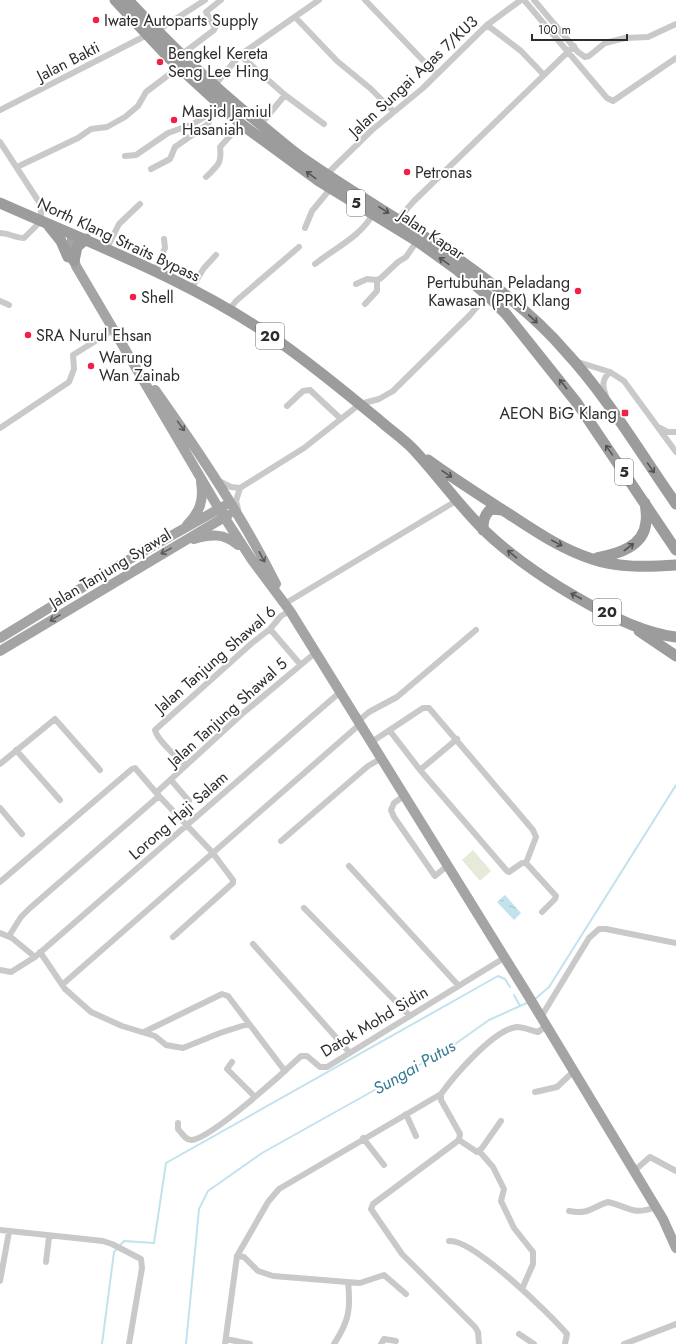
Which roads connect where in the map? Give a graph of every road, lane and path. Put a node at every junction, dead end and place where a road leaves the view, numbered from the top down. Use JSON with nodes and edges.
{"nodes":[{"id":1,"x":115,"y":0,"type":"edge"},
{"id":2,"x":128,"y":0,"type":"edge"},
{"id":3,"x":205,"y":0,"type":"edge"},
{"id":4,"x":221,"y":0,"type":"edge"},
{"id":5,"x":319,"y":0,"type":"edge"},
{"id":6,"x":365,"y":0,"type":"edge"},
{"id":7,"x":521,"y":0,"type":"edge"},
{"id":8,"x":524,"y":0,"type":"edge"},
{"id":9,"x":534,"y":0,"type":"edge"},
{"id":10,"x":295,"y":17,"type":"junction"},
{"id":11,"x":676,"y":24,"type":"edge"},
{"id":12,"x":487,"y":25,"type":"junction"},
{"id":13,"x":152,"y":33,"type":"junction"},
{"id":14,"x":574,"y":46,"type":"junction"},
{"id":15,"x":568,"y":51,"type":"junction"},
{"id":16,"x":181,"y":55,"type":"junction"},
{"id":17,"x":240,"y":55,"type":"junction"},
{"id":18,"x":676,"y":58,"type":"edge"},
{"id":19,"x":179,"y":67,"type":"junction"},
{"id":20,"x":436,"y":74,"type":"junction"},
{"id":21,"x":543,"y":74,"type":"junction"},
{"id":22,"x":214,"y":86,"type":"junction"},
{"id":23,"x":285,"y":95,"type":"junction"},
{"id":24,"x":215,"y":109,"type":"junction"},
{"id":25,"x":0,"y":110,"type":"edge"},
{"id":26,"x":394,"y":112,"type":"junction"},
{"id":27,"x":241,"y":124,"type":"junction"},
{"id":28,"x":261,"y":124,"type":"junction"},
{"id":29,"x":324,"y":124,"type":"dead end"},
{"id":30,"x":0,"y":142,"type":"edge"},
{"id":31,"x":125,"y":156,"type":"dead end"},
{"id":32,"x":17,"y":167,"type":"junction"},
{"id":33,"x":151,"y":169,"type":"dead end"},
{"id":34,"x":327,"y":174,"type":"junction"},
{"id":35,"x":206,"y":177,"type":"dead end"},
{"id":36,"x":331,"y":188,"type":"junction"},
{"id":37,"x":0,"y":203,"type":"edge"},
{"id":38,"x":140,"y":204,"type":"dead end"},
{"id":39,"x":374,"y":214,"type":"junction"},
{"id":40,"x":398,"y":218,"type":"junction"},
{"id":41,"x":44,"y":222,"type":"junction"},
{"id":42,"x":305,"y":228,"type":"dead end"},
{"id":43,"x":0,"y":233,"type":"edge"},
{"id":44,"x":70,"y":233,"type":"junction"},
{"id":45,"x":164,"y":239,"type":"dead end"},
{"id":46,"x":86,"y":240,"type":"junction"},
{"id":47,"x":417,"y":241,"type":"junction"},
{"id":48,"x":299,"y":247,"type":"dead end"},
{"id":49,"x":107,"y":248,"type":"junction"},
{"id":50,"x":216,"y":255,"type":"dead end"},
{"id":51,"x":71,"y":259,"type":"junction"},
{"id":52,"x":315,"y":264,"type":"dead end"},
{"id":53,"x":155,"y":270,"type":"junction"},
{"id":54,"x":377,"y":280,"type":"junction"},
{"id":55,"x":356,"y":284,"type":"dead end"},
{"id":56,"x":191,"y":289,"type":"junction"},
{"id":57,"x":487,"y":295,"type":"junction"},
{"id":58,"x":0,"y":301,"type":"edge"},
{"id":59,"x":365,"y":304,"type":"dead end"},
{"id":60,"x":10,"y":305,"type":"dead end"},
{"id":61,"x":229,"y":310,"type":"junction"},
{"id":62,"x":115,"y":334,"type":"junction"},
{"id":63,"x":572,"y":358,"type":"junction"},
{"id":64,"x":610,"y":372,"type":"junction"},
{"id":65,"x":360,"y":404,"type":"junction"},
{"id":66,"x":287,"y":406,"type":"dead end"},
{"id":67,"x":613,"y":414,"type":"junction"},
{"id":68,"x":341,"y":419,"type":"junction"},
{"id":69,"x":0,"y":428,"type":"edge"},
{"id":70,"x":658,"y":428,"type":"junction"},
{"id":71,"x":676,"y":432,"type":"edge"},
{"id":72,"x":676,"y":438,"type":"edge"},
{"id":73,"x":668,"y":441,"type":"junction"},
{"id":74,"x":416,"y":452,"type":"junction"},
{"id":75,"x":676,"y":452,"type":"edge"},
{"id":76,"x":199,"y":475,"type":"junction"},
{"id":77,"x":215,"y":478,"type":"junction"},
{"id":78,"x":240,"y":488,"type":"junction"},
{"id":79,"x":456,"y":501,"type":"junction"},
{"id":80,"x":645,"y":503,"type":"junction"},
{"id":81,"x":676,"y":504,"type":"edge"},
{"id":82,"x":233,"y":507,"type":"junction"},
{"id":83,"x":503,"y":510,"type":"junction"},
{"id":84,"x":221,"y":514,"type":"junction"},
{"id":85,"x":663,"y":528,"type":"junction"},
{"id":86,"x":483,"y":530,"type":"junction"},
{"id":87,"x":247,"y":532,"type":"junction"},
{"id":88,"x":176,"y":534,"type":"junction"},
{"id":89,"x":184,"y":541,"type":"junction"},
{"id":90,"x":676,"y":542,"type":"edge"},
{"id":91,"x":676,"y":550,"type":"edge"},
{"id":92,"x":592,"y":559,"type":"junction"},
{"id":93,"x":252,"y":560,"type":"junction"},
{"id":94,"x":676,"y":565,"type":"edge"},
{"id":95,"x":288,"y":607,"type":"junction"},
{"id":96,"x":627,"y":622,"type":"junction"},
{"id":97,"x":270,"y":629,"type":"junction"},
{"id":98,"x":476,"y":630,"type":"dead end"},
{"id":99,"x":676,"y":637,"type":"edge"},
{"id":100,"x":0,"y":638,"type":"edge"},
{"id":101,"x":0,"y":651,"type":"edge"},
{"id":102,"x":315,"y":653,"type":"junction"},
{"id":103,"x":676,"y":656,"type":"edge"},
{"id":104,"x":300,"y":664,"type":"junction"},
{"id":105,"x":338,"y":693,"type":"junction"},
{"id":106,"x":358,"y":724,"type":"junction"},
{"id":107,"x":390,"y":731,"type":"junction"},
{"id":108,"x":457,"y":739,"type":"junction"},
{"id":109,"x":370,"y":743,"type":"junction"},
{"id":110,"x":16,"y":750,"type":"junction"},
{"id":111,"x":380,"y":759,"type":"junction"},
{"id":112,"x":0,"y":764,"type":"edge"},
{"id":113,"x":185,"y":765,"type":"junction"},
{"id":114,"x":100,"y":770,"type":"dead end"},
{"id":115,"x":420,"y":770,"type":"junction"},
{"id":116,"x":171,"y":780,"type":"junction"},
{"id":117,"x":158,"y":794,"type":"junction"},
{"id":118,"x":404,"y":796,"type":"junction"},
{"id":119,"x":60,"y":800,"type":"dead end"},
{"id":120,"x":189,"y":801,"type":"dead end"},
{"id":121,"x":0,"y":808,"type":"edge"},
{"id":122,"x":186,"y":824,"type":"junction"},
{"id":123,"x":22,"y":834,"type":"dead end"},
{"id":124,"x":281,"y":841,"type":"dead end"},
{"id":125,"x":212,"y":852,"type":"junction"},
{"id":126,"x":526,"y":864,"type":"junction"},
{"id":127,"x":349,"y":866,"type":"dead end"},
{"id":128,"x":447,"y":866,"type":"junction"},
{"id":129,"x":0,"y":882,"type":"edge"},
{"id":130,"x":304,"y":908,"type":"dead end"},
{"id":131,"x":542,"y":912,"type":"dead end"},
{"id":132,"x":0,"y":933,"type":"edge"},
{"id":133,"x":9,"y":936,"type":"junction"},
{"id":134,"x":173,"y":937,"type":"dead end"},
{"id":135,"x":676,"y":943,"type":"edge"},
{"id":136,"x":254,"y":944,"type":"dead end"},
{"id":137,"x":37,"y":954,"type":"junction"},
{"id":138,"x":504,"y":958,"type":"junction"},
{"id":139,"x":0,"y":970,"type":"edge"},
{"id":140,"x":63,"y":984,"type":"junction"},
{"id":141,"x":458,"y":985,"type":"junction"},
{"id":142,"x":409,"y":1015,"type":"junction"},
{"id":143,"x":541,"y":1017,"type":"junction"},
{"id":144,"x":248,"y":1024,"type":"junction"},
{"id":145,"x":144,"y":1032,"type":"junction"},
{"id":146,"x":349,"y":1052,"type":"junction"},
{"id":147,"x":232,"y":1062,"type":"dead end"},
{"id":148,"x":285,"y":1071,"type":"junction"},
{"id":149,"x":574,"y":1071,"type":"junction"},
{"id":150,"x":535,"y":1092,"type":"dead end"},
{"id":151,"x":441,"y":1094,"type":"junction"},
{"id":152,"x":255,"y":1097,"type":"junction"},
{"id":153,"x":406,"y":1114,"type":"junction"},
{"id":154,"x":501,"y":1121,"type":"dead end"},
{"id":155,"x":178,"y":1123,"type":"dead end"},
{"id":156,"x":416,"y":1136,"type":"dead end"},
{"id":157,"x":363,"y":1138,"type":"junction"},
{"id":158,"x":459,"y":1140,"type":"junction"},
{"id":159,"x":479,"y":1151,"type":"junction"},
{"id":160,"x":384,"y":1165,"type":"dead end"},
{"id":161,"x":634,"y":1171,"type":"junction"},
{"id":162,"x":676,"y":1171,"type":"edge"},
{"id":163,"x":656,"y":1206,"type":"junction"},
{"id":164,"x":569,"y":1211,"type":"dead end"},
{"id":165,"x":0,"y":1230,"type":"edge"},
{"id":166,"x":9,"y":1232,"type":"junction"},
{"id":167,"x":49,"y":1237,"type":"junction"},
{"id":168,"x":449,"y":1240,"type":"dead end"},
{"id":169,"x":676,"y":1248,"type":"edge"},
{"id":170,"x":237,"y":1256,"type":"junction"},
{"id":171,"x":46,"y":1262,"type":"dead end"},
{"id":172,"x":0,"y":1281,"type":"edge"},
{"id":173,"x":348,"y":1282,"type":"junction"},
{"id":174,"x":522,"y":1289,"type":"junction"},
{"id":175,"x":406,"y":1294,"type":"dead end"},
{"id":176,"x":676,"y":1324,"type":"edge"},
{"id":177,"x":519,"y":1334,"type":"dead end"},
{"id":178,"x":396,"y":1341,"type":"dead end"},
{"id":179,"x":225,"y":1342,"type":"edge"},
{"id":180,"x":129,"y":1344,"type":"edge"},
{"id":181,"x":250,"y":1344,"type":"edge"},
{"id":182,"x":334,"y":1344,"type":"edge"},
{"id":183,"x":381,"y":1344,"type":"edge"},
{"id":184,"x":479,"y":1344,"type":"edge"},
{"id":185,"x":534,"y":1344,"type":"edge"},
{"id":186,"x":565,"y":1344,"type":"edge"},
{"id":187,"x":624,"y":1344,"type":"edge"}],
"edges":[{"from":1,"to":13,"type":"highway","name":"Jalan Kapar","number":"5"},
{"from":2,"to":13,"type":"highway","name":"Jalan Kapar","number":"5"},
{"from":3,"to":13,"type":"street","name":"Jalan Bakti"},
{"from":4,"to":16,"type":"street"},
{"from":5,"to":10,"type":"street"},
{"from":6,"to":20,"type":"street"},
{"from":7,"to":12,"type":"street","name":"Jalan Sungai Agas 7/KU3"},
{"from":8,"to":15,"type":"street"},
{"from":9,"to":14,"type":"street"},
{"from":10,"to":17,"type":"street"},
{"from":10,"to":26,"type":"street"},
{"from":11,"to":14,"type":"street"},
{"from":12,"to":20,"type":"street","name":"Jalan Sungai Agas 7/KU3"},
{"from":12,"to":21,"type":"street"},
{"from":13,"to":16,"type":"highway","name":"Jalan Kapar","number":"5"},
{"from":13,"to":19,"type":"highway","name":"Jalan Kapar","number":"5"},
{"from":13,"to":25,"type":"street","name":"Jalan Bakti"},
{"from":14,"to":15,"type":"street"},
{"from":15,"to":18,"type":"street"},
{"from":15,"to":21,"type":"street"},
{"from":16,"to":22,"type":"highway","name":"Jalan Kapar","number":"5"},
{"from":17,"to":22,"type":"street"},
{"from":17,"to":23,"type":"street"},
{"from":19,"to":24,"type":"highway","name":"Jalan Kapar","number":"5"},
{"from":19,"to":32,"type":"street"},
{"from":20,"to":26,"type":"street","name":"Jalan Sungai Agas 7/KU3"},
{"from":21,"to":40,"type":"street"},
{"from":22,"to":28,"type":"highway","name":"Jalan Kapar","number":"5"},
{"from":23,"to":28,"type":"street"},
{"from":23,"to":29,"type":"street"},
{"from":24,"to":27,"type":"highway","name":"Jalan Kapar","number":"5"},
{"from":24,"to":31,"type":"street"},
{"from":24,"to":33,"type":"street"},
{"from":26,"to":34,"type":"street","name":"Jalan Sungai Agas 7/KU3"},
{"from":27,"to":35,"type":"street"},
{"from":36,"to":27,"type":"highway","name":"Jalan Kapar","number":"5","one_way":true},
{"from":28,"to":34,"type":"highway","name":"Jalan Kapar","number":"5"},
{"from":30,"to":32,"type":"street"},
{"from":32,"to":41,"type":"street"},
{"from":34,"to":40,"type":"highway","name":"Jalan Kapar","number":"5","one_way":true},
{"from":36,"to":39,"type":"highway","name":"Jalan Kapar","number":"5"},
{"from":36,"to":42,"type":"street"},
{"from":37,"to":41,"type":"highway","name":"North Klang Straits Bypass","number":"20"},
{"from":38,"to":49,"type":"street"},
{"from":39,"to":47,"type":"highway","name":"Jalan Kapar","number":"5"},
{"from":39,"to":52,"type":"street"},
{"from":40,"to":63,"type":"highway","name":"Jalan Kapar","number":"5","one_way":true},
{"from":41,"to":43,"type":"street"},
{"from":41,"to":44,"type":"highway","name":"North Klang Straits Bypass","number":"20"},
{"from":41,"to":51,"type":"highway"},
{"from":44,"to":46,"type":"highway","name":"North Klang Straits Bypass","number":"20"},
{"from":44,"to":51,"type":"main road"},
{"from":45,"to":53,"type":"street"},
{"from":46,"to":49,"type":"highway","name":"North Klang Straits Bypass","number":"20"},
{"from":46,"to":51,"type":"highway"},
{"from":47,"to":54,"type":"street"},
{"from":57,"to":47,"type":"highway","name":"Jalan Kapar","number":"5","one_way":true},
{"from":48,"to":61,"type":"street"},
{"from":49,"to":53,"type":"highway","name":"North Klang Straits Bypass","number":"20"},
{"from":50,"to":56,"type":"street"},
{"from":51,"to":62,"type":"main road"},
{"from":53,"to":56,"type":"highway","name":"North Klang Straits Bypass","number":"20"},
{"from":54,"to":55,"type":"street"},
{"from":54,"to":59,"type":"street"},
{"from":56,"to":61,"type":"highway","name":"North Klang Straits Bypass","number":"20"},
{"from":57,"to":65,"type":"street"},
{"from":80,"to":57,"type":"highway","name":"Jalan Kapar","number":"5","one_way":true},
{"from":58,"to":60,"type":"street"},
{"from":61,"to":65,"type":"highway","name":"North Klang Straits Bypass","number":"20"},
{"from":62,"to":69,"type":"street"},
{"from":62,"to":76,"type":"main road"},
{"from":62,"to":77,"type":"main road","one_way":true},
{"from":63,"to":64,"type":"street"},
{"from":63,"to":67,"type":"highway","name":"Jalan Kapar","number":"5"},
{"from":64,"to":67,"type":"street"},
{"from":64,"to":70,"type":"street"},
{"from":65,"to":68,"type":"street"},
{"from":65,"to":74,"type":"highway","name":"North Klang Straits Bypass","number":"20"},
{"from":66,"to":68,"type":"street"},
{"from":67,"to":81,"type":"highway","name":"Jalan Kapar","number":"5","one_way":true},
{"from":68,"to":78,"type":"street"},
{"from":70,"to":71,"type":"street"},
{"from":70,"to":73,"type":"street"},
{"from":71,"to":73,"type":"street"},
{"from":72,"to":73,"type":"street"},
{"from":73,"to":75,"type":"street"},
{"from":74,"to":79,"type":"highway","name":"North Klang Straits Bypass","number":"20"},
{"from":74,"to":83,"type":"highway","name":"North Klang Straits Bypass","number":"20","one_way":true},
{"from":76,"to":84,"type":"main road"},
{"from":76,"to":88,"type":"main road"},
{"from":77,"to":78,"type":"street"},
{"from":77,"to":82,"type":"main road"},
{"from":78,"to":87,"type":"street"},
{"from":79,"to":86,"type":"highway","name":"North Klang Straits Bypass","number":"20"},
{"from":79,"to":95,"type":"street","name":"Jalan Tanjung Shawal 6"},
{"from":80,"to":85,"type":"highway","name":"Jalan Kapar","number":"5"},
{"from":92,"to":80,"type":"highway","one_way":true},
{"from":82,"to":84,"type":"main road","name":"Jalan Tanjung Syawal"},
{"from":82,"to":87,"type":"main road"},
{"from":83,"to":86,"type":"highway"},
{"from":83,"to":92,"type":"highway","name":"North Klang Straits Bypass","number":"20","one_way":true},
{"from":84,"to":88,"type":"main road","name":"Jalan Tanjung Syawal"},
{"from":84,"to":89,"type":"main road","name":"Jalan Tanjung Syawal"},
{"from":84,"to":93,"type":"main road"},
{"from":85,"to":90,"type":"highway"},
{"from":85,"to":91,"type":"highway","name":"Jalan Kapar","number":"5"},
{"from":96,"to":86,"type":"highway","name":"North Klang Straits Bypass","number":"20","one_way":true},
{"from":87,"to":95,"type":"main road","one_way":true},
{"from":88,"to":100,"type":"main road","name":"Jalan Tanjung Syawal"},
{"from":89,"to":93,"type":"main road"},
{"from":89,"to":101,"type":"main road","name":"Jalan Tanjung Syawal","one_way":true},
{"from":92,"to":94,"type":"highway","name":"North Klang Straits Bypass","number":"20"},
{"from":93,"to":95,"type":"main road"},
{"from":95,"to":97,"type":"street","name":"Jalan Tanjung Shawal 6"},
{"from":95,"to":102,"type":"main road"},
{"from":96,"to":99,"type":"highway","name":"North Klang Straits Bypass","number":"20"},
{"from":96,"to":103,"type":"highway"},
{"from":97,"to":104,"type":"street"},
{"from":97,"to":113,"type":"street","name":"Jalan Tanjung Shawal 6"},
{"from":98,"to":106,"type":"street"},
{"from":102,"to":104,"type":"street","name":"Jalan Tanjung Shawal 5"},
{"from":102,"to":105,"type":"main road"},
{"from":104,"to":113,"type":"street","name":"Jalan Tanjung Shawal 5"},
{"from":105,"to":106,"type":"main road"},
{"from":105,"to":122,"type":"street","name":"Lorong Haji Salam"},
{"from":106,"to":109,"type":"main road"},
{"from":106,"to":125,"type":"street"},
{"from":107,"to":108,"type":"street"},
{"from":107,"to":109,"type":"street"},
{"from":107,"to":115,"type":"street"},
{"from":108,"to":115,"type":"street"},
{"from":108,"to":126,"type":"street"},
{"from":109,"to":111,"type":"main road"},
{"from":110,"to":112,"type":"street"},
{"from":110,"to":114,"type":"street"},
{"from":110,"to":119,"type":"street"},
{"from":111,"to":118,"type":"main road"},
{"from":111,"to":124,"type":"street"},
{"from":113,"to":116,"type":"street","name":"Jalan Tanjung Shawal 5"},
{"from":115,"to":126,"type":"street"},
{"from":116,"to":117,"type":"street","name":"Jalan Tanjung Shawal 5"},
{"from":116,"to":120,"type":"street"},
{"from":117,"to":122,"type":"street"},
{"from":117,"to":129,"type":"street"},
{"from":117,"to":133,"type":"street","name":"Jalan Tanjung Shawal 5"},
{"from":118,"to":128,"type":"main road"},
{"from":118,"to":128,"type":"street"},
{"from":121,"to":123,"type":"street"},
{"from":122,"to":125,"type":"street"},
{"from":122,"to":137,"type":"street","name":"Lorong Haji Salam"},
{"from":125,"to":134,"type":"street"},
{"from":125,"to":140,"type":"street"},
{"from":126,"to":131,"type":"street"},
{"from":127,"to":141,"type":"street"},
{"from":128,"to":138,"type":"main road"},
{"from":130,"to":142,"type":"street"},
{"from":132,"to":133,"type":"street"},
{"from":133,"to":137,"type":"street"},
{"from":135,"to":143,"type":"street"},
{"from":136,"to":146,"type":"street"},
{"from":137,"to":139,"type":"street","name":"Lorong Haji Salam"},
{"from":137,"to":140,"type":"street"},
{"from":138,"to":141,"type":"street","name":"Datok Mohd Sidin"},
{"from":138,"to":143,"type":"main road"},
{"from":140,"to":145,"type":"street"},
{"from":141,"to":142,"type":"street","name":"Datok Mohd Sidin"},
{"from":142,"to":146,"type":"street","name":"Datok Mohd Sidin"},
{"from":143,"to":149,"type":"main road"},
{"from":143,"to":151,"type":"street"},
{"from":144,"to":145,"type":"street"},
{"from":144,"to":145,"type":"street"},
{"from":144,"to":148,"type":"street"},
{"from":146,"to":148,"type":"street","name":"Datok Mohd Sidin"},
{"from":147,"to":152,"type":"street"},
{"from":148,"to":152,"type":"street","name":"Datok Mohd Sidin"},
{"from":149,"to":150,"type":"street"},
{"from":149,"to":161,"type":"main road"},
{"from":151,"to":153,"type":"street"},
{"from":151,"to":158,"type":"street"},
{"from":152,"to":155,"type":"street","name":"Datok Mohd Sidin"},
{"from":153,"to":156,"type":"street"},
{"from":153,"to":157,"type":"street"},
{"from":154,"to":159,"type":"street"},
{"from":157,"to":160,"type":"street"},
{"from":157,"to":170,"type":"street"},
{"from":158,"to":159,"type":"street"},
{"from":158,"to":184,"type":"street"},
{"from":159,"to":174,"type":"street"},
{"from":161,"to":162,"type":"street"},
{"from":161,"to":163,"type":"main road"},
{"from":163,"to":164,"type":"street"},
{"from":163,"to":169,"type":"main road"},
{"from":165,"to":166,"type":"street"},
{"from":166,"to":167,"type":"street"},
{"from":166,"to":172,"type":"street"},
{"from":167,"to":171,"type":"street"},
{"from":167,"to":180,"type":"street"},
{"from":168,"to":174,"type":"street"},
{"from":170,"to":173,"type":"street"},
{"from":170,"to":179,"type":"street"},
{"from":173,"to":175,"type":"street"},
{"from":173,"to":182,"type":"street"},
{"from":174,"to":186,"type":"street"},
{"from":176,"to":187,"type":"street"},
{"from":177,"to":185,"type":"street"},
{"from":178,"to":183,"type":"street"},
{"from":179,"to":181,"type":"street"}]}
